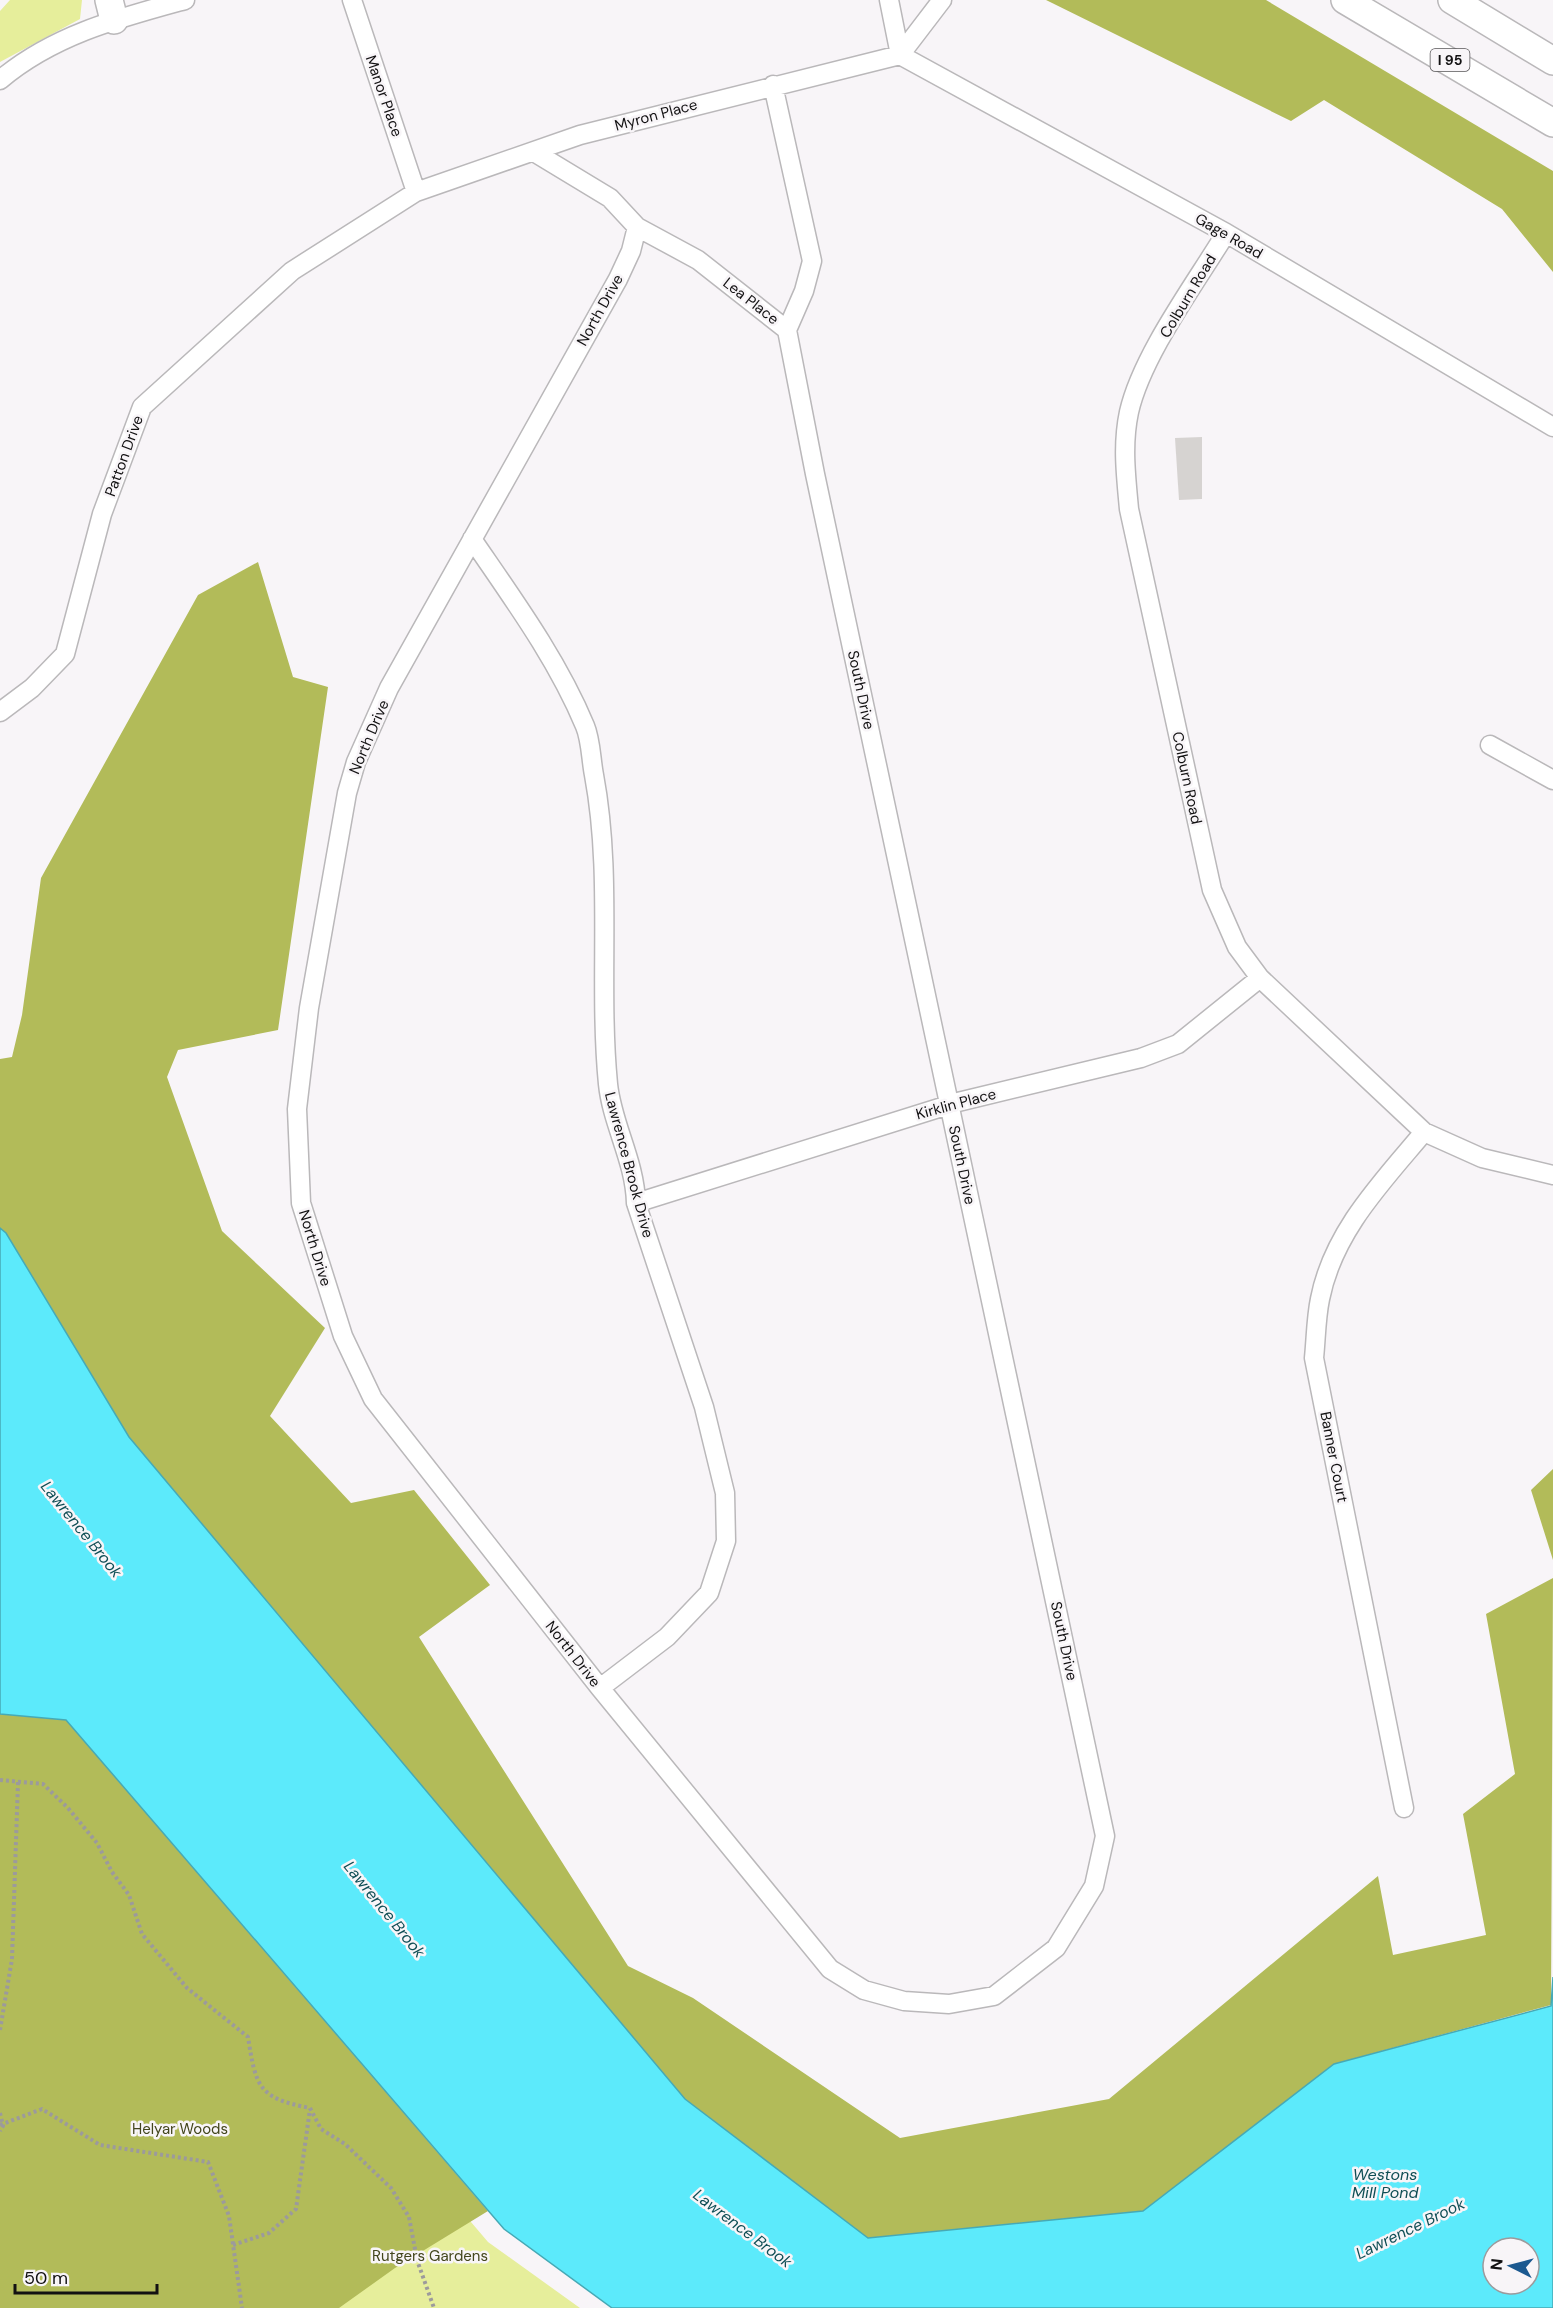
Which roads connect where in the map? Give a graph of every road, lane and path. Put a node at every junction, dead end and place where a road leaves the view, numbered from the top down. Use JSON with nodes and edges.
{"nodes":[{"id":1,"x":184,"y":0,"type":"edge"},
{"id":2,"x":352,"y":0,"type":"edge"},
{"id":3,"x":889,"y":0,"type":"edge"},
{"id":4,"x":942,"y":0,"type":"edge"},
{"id":5,"x":1345,"y":0,"type":"edge"},
{"id":6,"x":1452,"y":0,"type":"edge"},
{"id":7,"x":112,"y":10,"type":"edge"},
{"id":8,"x":900,"y":55,"type":"junction"},
{"id":9,"x":1553,"y":61,"type":"edge"},
{"id":10,"x":0,"y":80,"type":"edge"},
{"id":11,"x":774,"y":85,"type":"junction"},
{"id":12,"x":1553,"y":123,"type":"edge"},
{"id":13,"x":534,"y":152,"type":"junction"},
{"id":14,"x":416,"y":192,"type":"junction"},
{"id":15,"x":638,"y":227,"type":"junction"},
{"id":16,"x":1226,"y":233,"type":"junction"},
{"id":17,"x":787,"y":330,"type":"junction"},
{"id":18,"x":1553,"y":427,"type":"edge"},
{"id":19,"x":472,"y":540,"type":"junction"},
{"id":20,"x":0,"y":712,"type":"edge"},
{"id":21,"x":1490,"y":745,"type":"dead end"},
{"id":22,"x":1553,"y":780,"type":"edge"},
{"id":23,"x":1260,"y":978,"type":"junction"},
{"id":24,"x":949,"y":1105,"type":"junction"},
{"id":25,"x":1424,"y":1132,"type":"junction"},
{"id":26,"x":1553,"y":1175,"type":"edge"},
{"id":27,"x":636,"y":1203,"type":"junction"},
{"id":28,"x":600,"y":1688,"type":"junction"},
{"id":29,"x":0,"y":1780,"type":"edge"},
{"id":30,"x":18,"y":1782,"type":"junction"},
{"id":31,"x":1404,"y":1808,"type":"dead end"},
{"id":32,"x":1021,"y":1974,"type":"joint"},
{"id":33,"x":0,"y":2030,"type":"edge"},
{"id":34,"x":310,"y":2108,"type":"junction"},
{"id":35,"x":0,"y":2113,"type":"edge"},
{"id":36,"x":1,"y":2127,"type":"edge"},
{"id":37,"x":233,"y":2245,"type":"junction"},
{"id":38,"x":242,"y":2308,"type":"edge"},
{"id":39,"x":434,"y":2308,"type":"edge"}],
"edges":[{"from":1,"to":7,"type":"street"},
{"from":2,"to":14,"type":"street","name":"Manor Place"},
{"from":3,"to":8,"type":"street"},
{"from":4,"to":8,"type":"street"},
{"from":5,"to":12,"type":"highway","number":"I 95"},
{"from":6,"to":9,"type":"highway"},
{"from":7,"to":10,"type":"street"},
{"from":8,"to":11,"type":"street","name":"Myron Place"},
{"from":8,"to":16,"type":"street","name":"Gage Road"},
{"from":11,"to":13,"type":"street","name":"Myron Place"},
{"from":11,"to":17,"type":"street","name":"Lea Place"},
{"from":13,"to":14,"type":"street","name":"Myron Place"},
{"from":13,"to":15,"type":"street","name":"Lea Place"},
{"from":14,"to":20,"type":"street","name":"Patton Drive"},
{"from":15,"to":17,"type":"street","name":"Lea Place"},
{"from":15,"to":19,"type":"street","name":"North Drive"},
{"from":16,"to":18,"type":"street","name":"Gage Road"},
{"from":16,"to":23,"type":"street","name":"Colburn Road"},
{"from":17,"to":24,"type":"street","name":"South Drive"},
{"from":19,"to":27,"type":"street","name":"Lawrence Brook Drive"},
{"from":19,"to":28,"type":"street","name":"North Drive"},
{"from":21,"to":22,"type":"street"},
{"from":23,"to":24,"type":"street","name":"Kirklin Place"},
{"from":23,"to":25,"type":"street","name":"Colburn Road"},
{"from":24,"to":27,"type":"street","name":"Kirklin Place"},
{"from":24,"to":32,"type":"street","name":"South Drive"},
{"from":25,"to":26,"type":"street","name":"Colburn Road"},
{"from":25,"to":31,"type":"street","name":"Banner Court"},
{"from":27,"to":28,"type":"street","name":"Lawrence Brook Drive"},
{"from":28,"to":32,"type":"street","name":"North Drive"},
{"from":29,"to":30,"type":"path"},
{"from":30,"to":33,"type":"path"},
{"from":30,"to":34,"type":"path"},
{"from":34,"to":37,"type":"path"},
{"from":34,"to":39,"type":"path"},
{"from":35,"to":36,"type":"path"},
{"from":36,"to":37,"type":"path"},
{"from":37,"to":38,"type":"path"}]}
